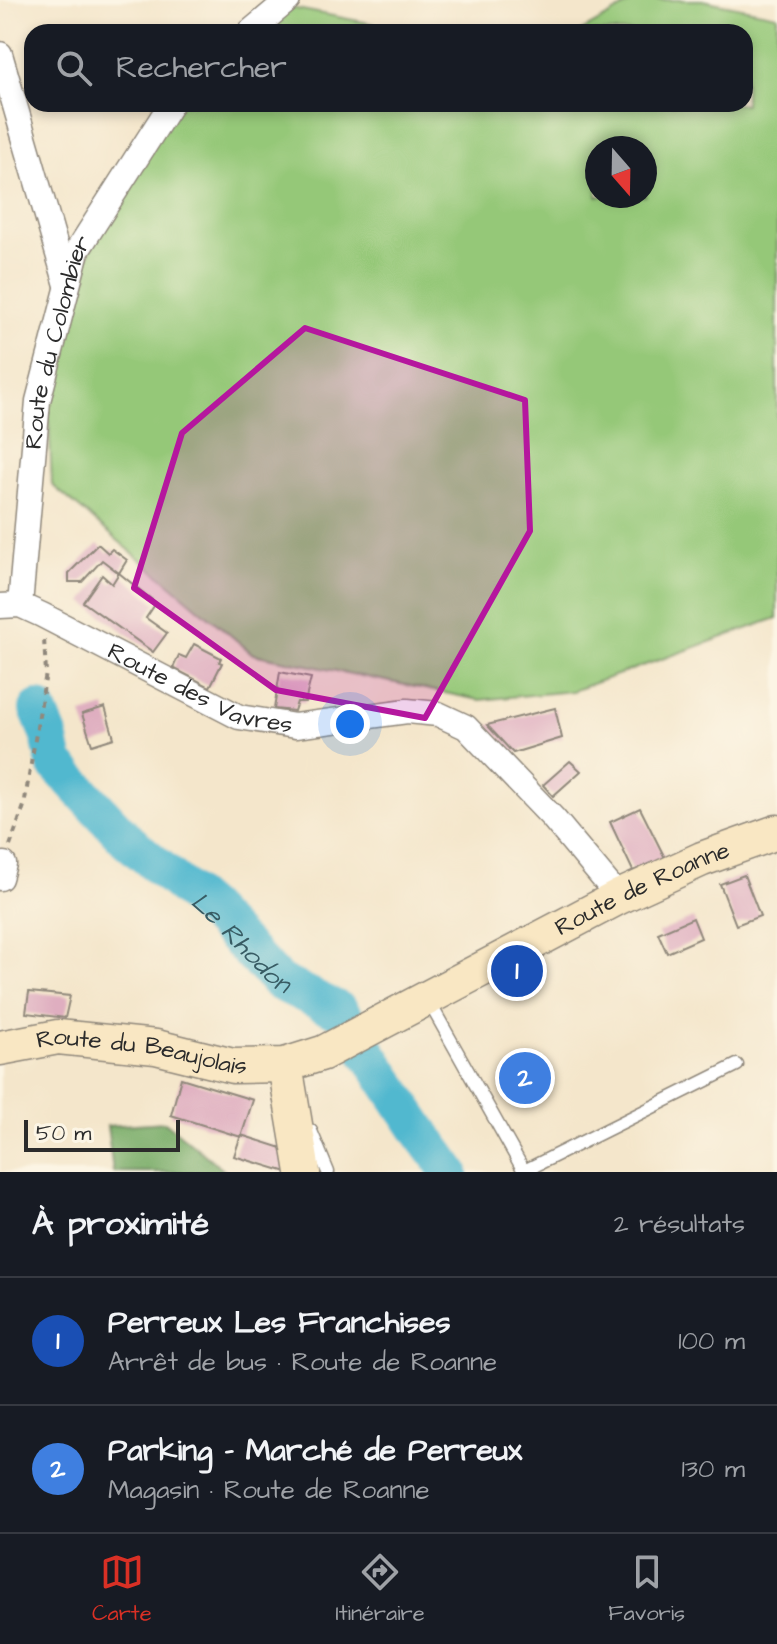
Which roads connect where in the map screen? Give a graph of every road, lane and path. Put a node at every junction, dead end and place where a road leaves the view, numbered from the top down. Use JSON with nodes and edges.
{"nodes":[{"id":1,"x":288,"y":0,"type":"edge"},
{"id":2,"x":260,"y":24,"type":"edge"},
{"id":3,"x":0,"y":54,"type":"edge"},
{"id":4,"x":166,"y":112,"type":"edge"},
{"id":5,"x":67,"y":287,"type":"junction"},
{"id":6,"x":21,"y":609,"type":"edge"},
{"id":7,"x":777,"y":832,"type":"edge"},
{"id":8,"x":2,"y":871,"type":"edge"},
{"id":9,"x":619,"y":897,"type":"junction"},
{"id":10,"x":426,"y":997,"type":"junction"},
{"id":11,"x":0,"y":1048,"type":"edge"},
{"id":12,"x":323,"y":1053,"type":"joint"},
{"id":13,"x":285,"y":1065,"type":"junction"},
{"id":14,"x":737,"y":1065,"type":"dead end"},
{"id":15,"x":296,"y":1122,"type":"junction"},
{"id":16,"x":303,"y":1172,"type":"edge"},
{"id":17,"x":328,"y":1172,"type":"edge"}],
"edges":[{"from":1,"to":2,"type":"street"},
{"from":3,"to":5,"type":"street"},
{"from":4,"to":5,"type":"street","name":"Route du Colombier"},
{"from":5,"to":6,"type":"street","name":"Route du Colombier"},
{"from":6,"to":8,"type":"path"},
{"from":6,"to":9,"type":"street","name":"Route des Vavres"},
{"from":7,"to":9,"type":"main road","name":"Route de Roanne"},
{"from":9,"to":10,"type":"main road","name":"Route de Roanne"},
{"from":10,"to":12,"type":"main road","name":"Route de Roanne"},
{"from":10,"to":14,"type":"lane"},
{"from":11,"to":13,"type":"main road","name":"Route du Beaujolais"},
{"from":12,"to":13,"type":"main road","name":"Route du Beaujolais"},
{"from":13,"to":15,"type":"main road"},
{"from":15,"to":16,"type":"main road"},
{"from":15,"to":17,"type":"lane"}]}
